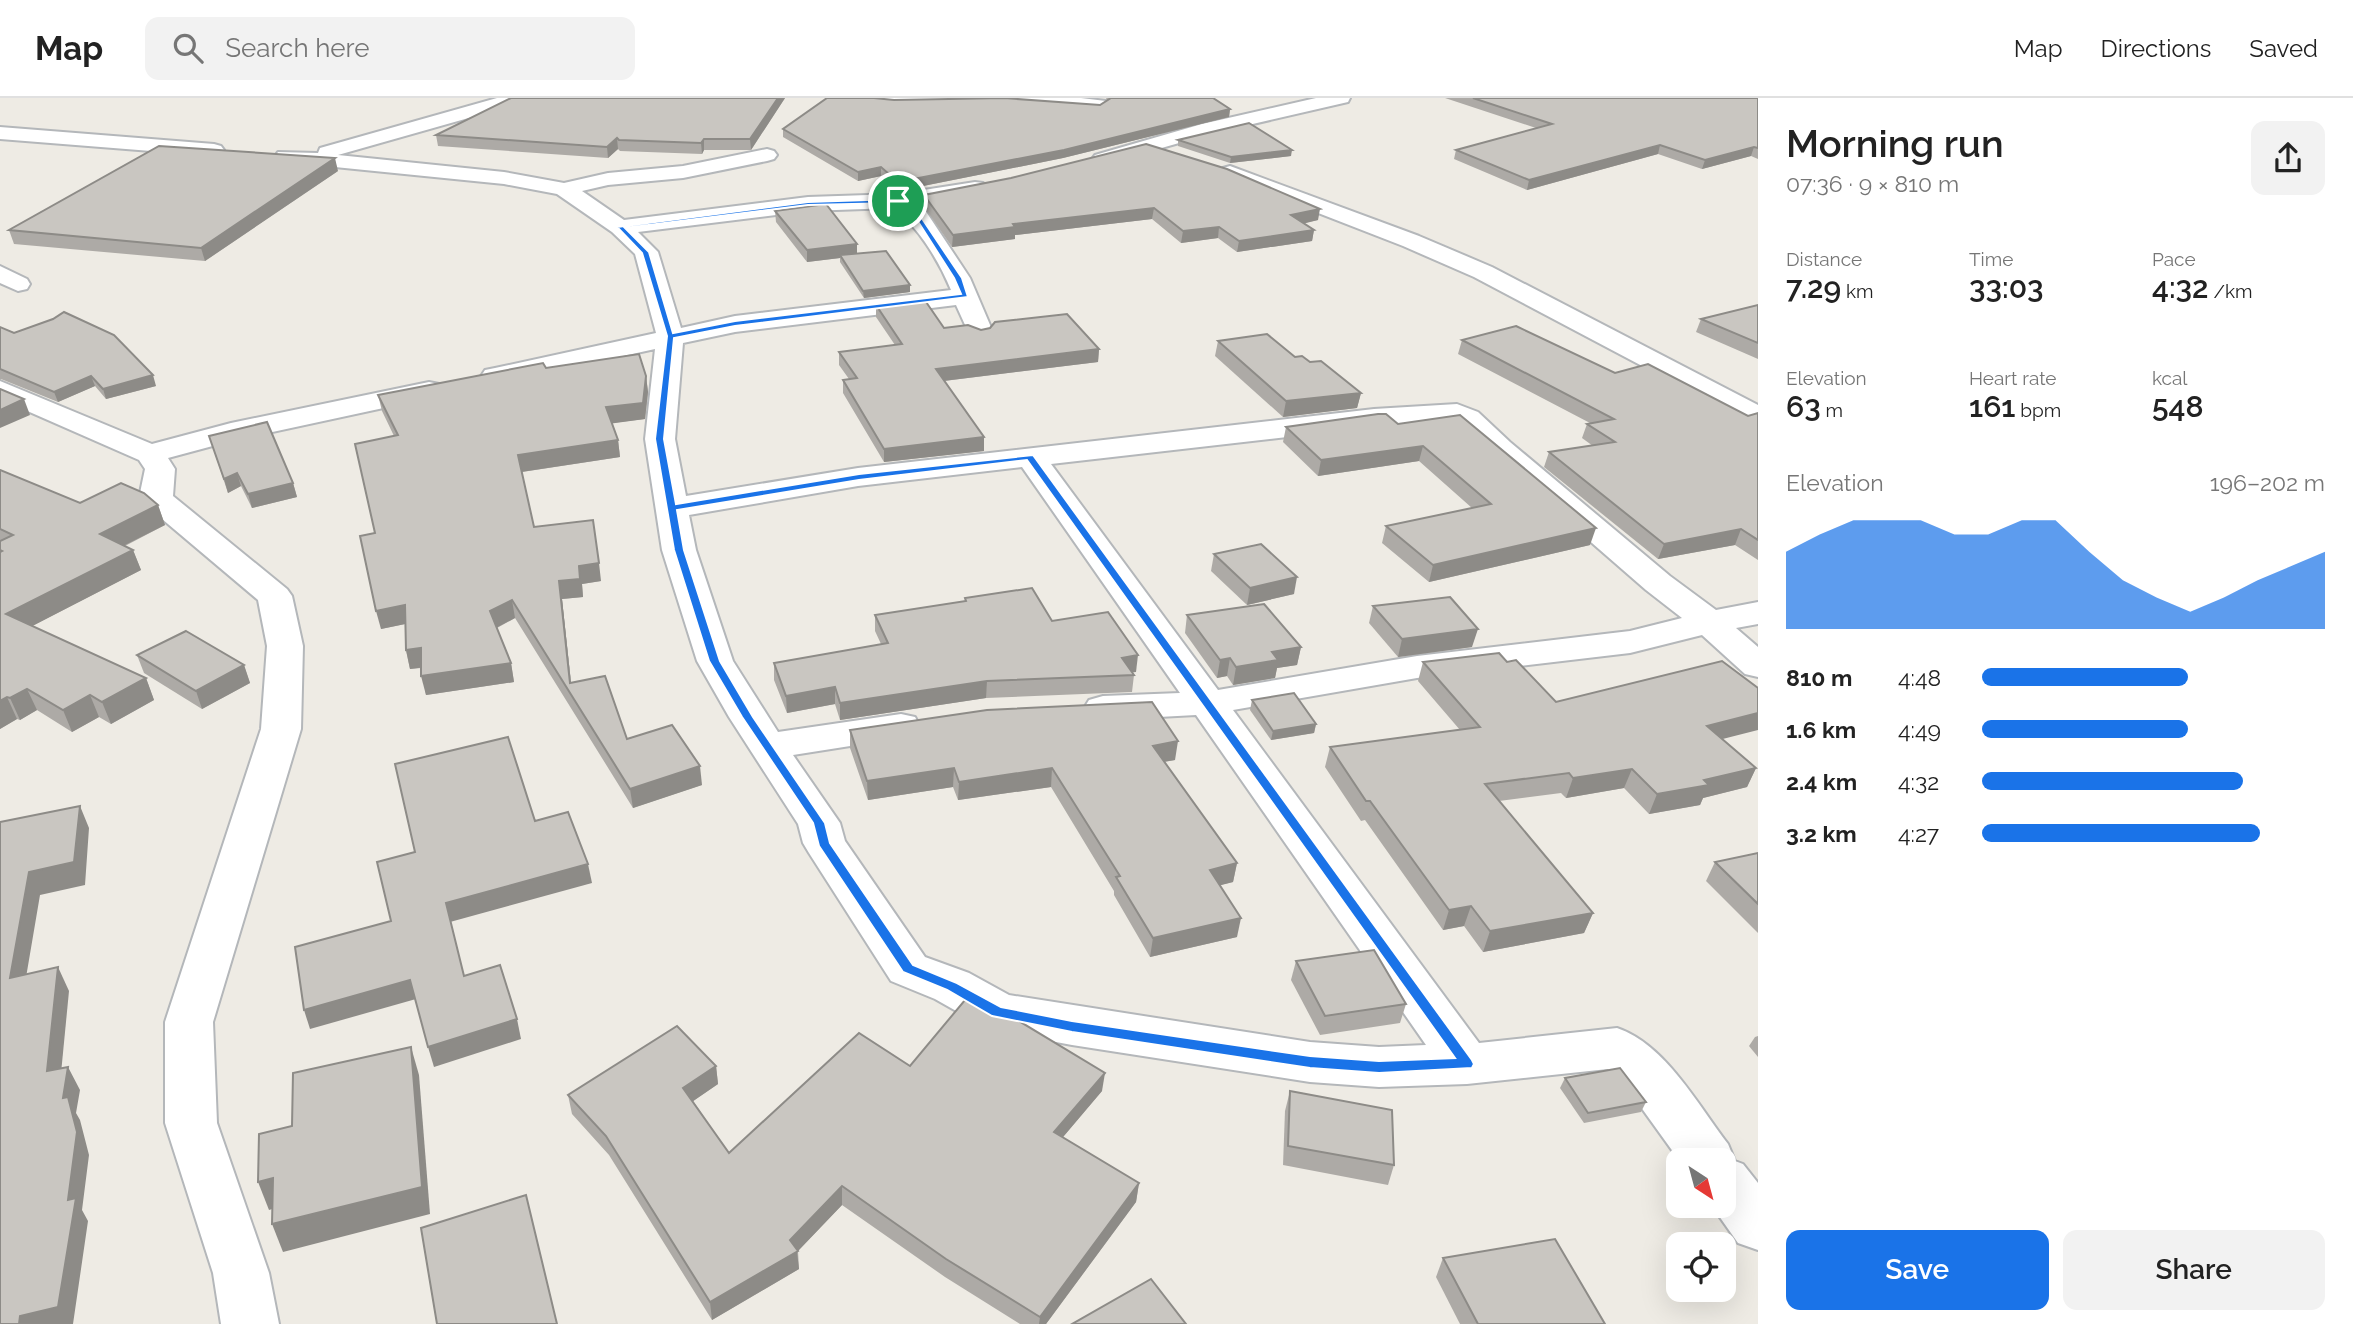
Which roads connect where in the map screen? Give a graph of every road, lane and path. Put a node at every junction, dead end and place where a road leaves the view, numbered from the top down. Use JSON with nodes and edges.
{"nodes":[{"id":1,"x":518,"y":98,"type":"edge"},
{"id":2,"x":861,"y":98,"type":"edge"},
{"id":3,"x":988,"y":98,"type":"edge"},
{"id":4,"x":1005,"y":98,"type":"edge"},
{"id":5,"x":1341,"y":98,"type":"edge"},
{"id":6,"x":1099,"y":105,"type":"edge"},
{"id":7,"x":0,"y":133,"type":"edge"},
{"id":8,"x":1149,"y":147,"type":"junction"},
{"id":9,"x":768,"y":155,"type":"dead end"},
{"id":10,"x":308,"y":158,"type":"junction"},
{"id":11,"x":1086,"y":163,"type":"edge"},
{"id":12,"x":997,"y":183,"type":"edge"},
{"id":13,"x":564,"y":189,"type":"junction"},
{"id":14,"x":898,"y":201,"type":"junction"},
{"id":15,"x":620,"y":227,"type":"junction"},
{"id":16,"x":965,"y":296,"type":"junction"},
{"id":17,"x":980,"y":332,"type":"edge"},
{"id":18,"x":670,"y":336,"type":"junction"},
{"id":19,"x":0,"y":389,"type":"edge"},
{"id":20,"x":1758,"y":416,"type":"edge"},
{"id":21,"x":150,"y":454,"type":"junction"},
{"id":22,"x":1030,"y":457,"type":"junction"},
{"id":23,"x":672,"y":508,"type":"junction"},
{"id":24,"x":1758,"y":613,"type":"edge"},
{"id":25,"x":1709,"y":622,"type":"junction"},
{"id":26,"x":1758,"y":666,"type":"edge"},
{"id":27,"x":1208,"y":703,"type":"junction"},
{"id":28,"x":1069,"y":709,"type":"edge"},
{"id":29,"x":931,"y":721,"type":"edge"},
{"id":30,"x":767,"y":746,"type":"junction"},
{"id":31,"x":1467,"y":1064,"type":"junction"},
{"id":32,"x":1700,"y":1148,"type":"edge"},
{"id":33,"x":1736,"y":1196,"type":"edge"},
{"id":34,"x":1758,"y":1226,"type":"edge"},
{"id":35,"x":250,"y":1324,"type":"edge"}],
"edges":[{"from":1,"to":10,"type":"street"},
{"from":2,"to":3,"type":"street"},
{"from":4,"to":6,"type":"street"},
{"from":5,"to":8,"type":"street"},
{"from":7,"to":10,"type":"street"},
{"from":8,"to":11,"type":"street"},
{"from":8,"to":20,"type":"street"},
{"from":9,"to":13,"type":"street"},
{"from":10,"to":13,"type":"street"},
{"from":12,"to":14,"type":"street"},
{"from":13,"to":15,"type":"street"},
{"from":14,"to":15,"type":"street"},
{"from":14,"to":16,"type":"street"},
{"from":15,"to":18,"type":"street"},
{"from":16,"to":17,"type":"street"},
{"from":16,"to":18,"type":"street"},
{"from":18,"to":21,"type":"street"},
{"from":18,"to":23,"type":"street"},
{"from":19,"to":21,"type":"street"},
{"from":21,"to":35,"type":"street"},
{"from":22,"to":23,"type":"street"},
{"from":22,"to":25,"type":"street"},
{"from":22,"to":27,"type":"street"},
{"from":23,"to":30,"type":"street"},
{"from":24,"to":25,"type":"street"},
{"from":25,"to":26,"type":"street"},
{"from":25,"to":27,"type":"street"},
{"from":27,"to":28,"type":"street"},
{"from":27,"to":31,"type":"street"},
{"from":29,"to":30,"type":"street"},
{"from":30,"to":31,"type":"street"},
{"from":31,"to":32,"type":"street"},
{"from":33,"to":34,"type":"street"}]}
